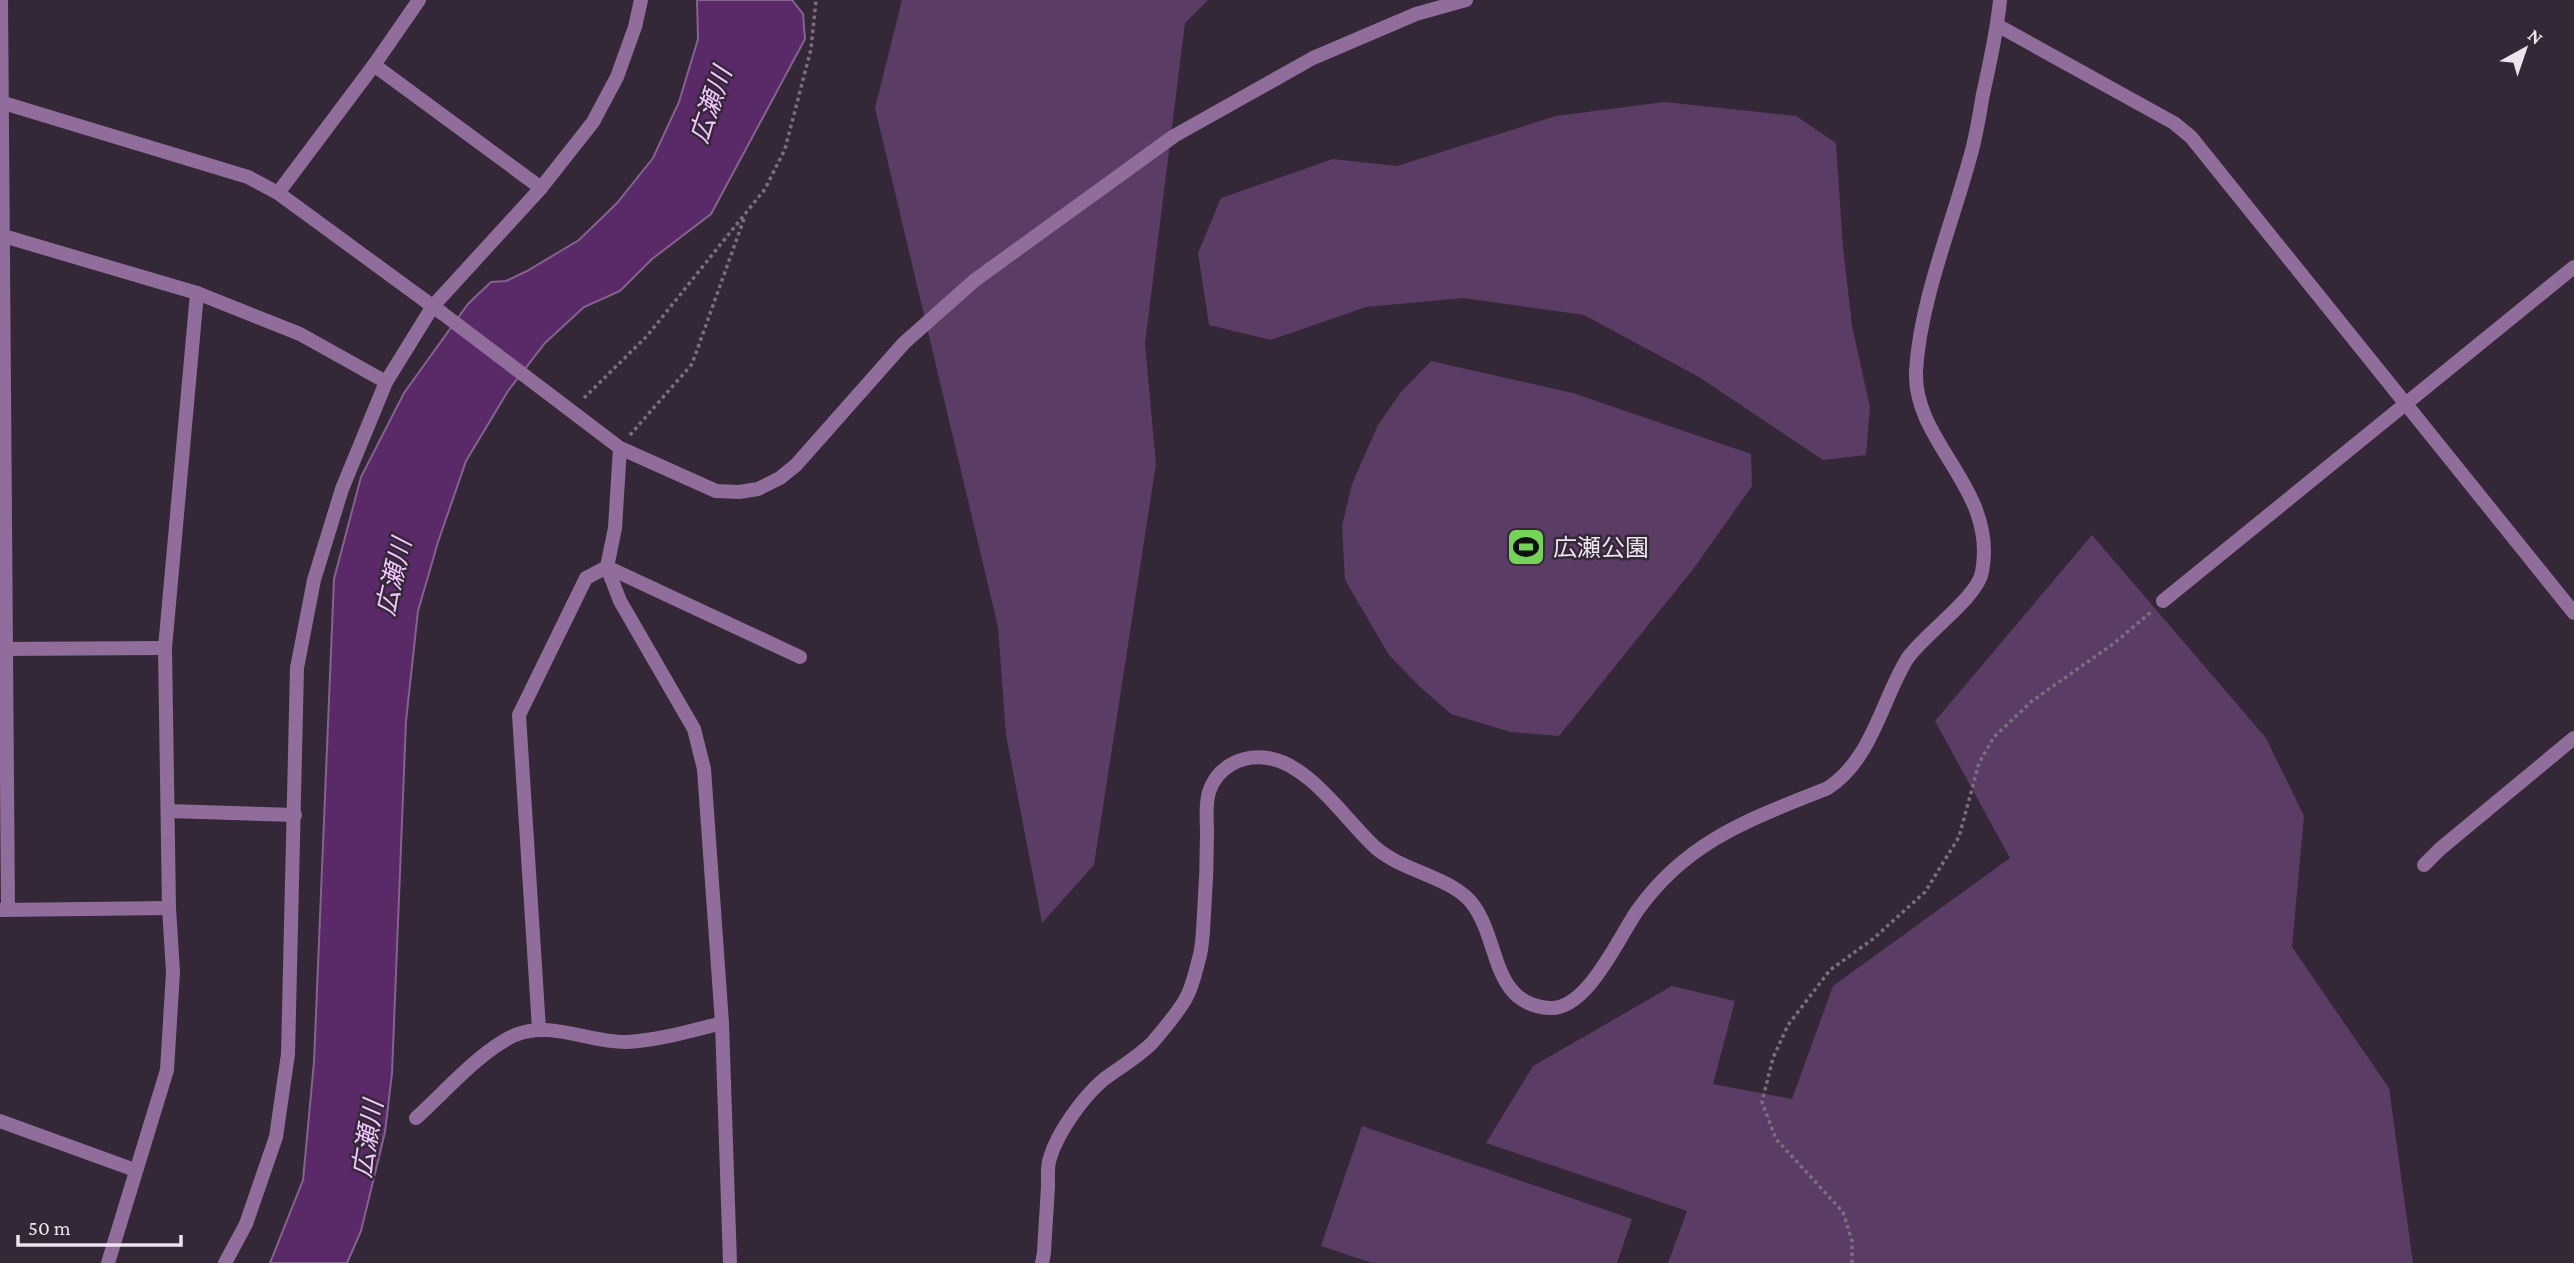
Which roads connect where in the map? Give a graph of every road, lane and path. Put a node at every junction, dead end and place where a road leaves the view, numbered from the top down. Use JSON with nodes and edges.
{"nodes":[{"id":1,"x":1,"y":0,"type":"edge"},
{"id":2,"x":419,"y":0,"type":"edge"},
{"id":3,"x":641,"y":0,"type":"edge"},
{"id":4,"x":816,"y":0,"type":"edge"},
{"id":5,"x":1466,"y":0,"type":"edge"},
{"id":6,"x":2000,"y":0,"type":"edge"},
{"id":7,"x":1997,"y":25,"type":"junction"},
{"id":8,"x":374,"y":65,"type":"junction"},
{"id":9,"x":0,"y":102,"type":"edge"},
{"id":10,"x":541,"y":188,"type":"junction"},
{"id":11,"x":278,"y":193,"type":"junction"},
{"id":12,"x":747,"y":211,"type":"junction"},
{"id":13,"x":1,"y":235,"type":"edge"},
{"id":14,"x":2574,"y":267,"type":"edge"},
{"id":15,"x":197,"y":293,"type":"junction"},
{"id":16,"x":438,"y":310,"type":"junction"},
{"id":17,"x":1,"y":344,"type":"edge"},
{"id":18,"x":386,"y":382,"type":"junction"},
{"id":19,"x":580,"y":402,"type":"dead end"},
{"id":20,"x":2406,"y":404,"type":"junction"},
{"id":21,"x":620,"y":448,"type":"junction"},
{"id":22,"x":2,"y":493,"type":"edge"},
{"id":23,"x":607,"y":567,"type":"junction"},
{"id":24,"x":2163,"y":601,"type":"joint"},
{"id":25,"x":2574,"y":613,"type":"edge"},
{"id":26,"x":165,"y":648,"type":"junction"},
{"id":27,"x":2,"y":649,"type":"edge"},
{"id":28,"x":800,"y":657,"type":"dead end"},
{"id":29,"x":2574,"y":738,"type":"edge"},
{"id":30,"x":167,"y":811,"type":"junction"},
{"id":31,"x":295,"y":815,"type":"junction"},
{"id":32,"x":2424,"y":865,"type":"dead end"},
{"id":33,"x":169,"y":908,"type":"junction"},
{"id":34,"x":4,"y":910,"type":"edge"},
{"id":35,"x":722,"y":1023,"type":"junction"},
{"id":36,"x":539,"y":1029,"type":"junction"},
{"id":37,"x":416,"y":1118,"type":"dead end"},
{"id":38,"x":0,"y":1121,"type":"edge"},
{"id":39,"x":135,"y":1170,"type":"junction"},
{"id":40,"x":108,"y":1263,"type":"edge"},
{"id":41,"x":225,"y":1263,"type":"edge"},
{"id":42,"x":730,"y":1263,"type":"edge"},
{"id":43,"x":1042,"y":1263,"type":"edge"},
{"id":44,"x":1852,"y":1263,"type":"edge"}],
"edges":[{"from":1,"to":9,"type":"street"},
{"from":2,"to":8,"type":"street"},
{"from":3,"to":10,"type":"street"},
{"from":4,"to":12,"type":"path"},
{"from":5,"to":21,"type":"street"},
{"from":6,"to":7,"type":"street"},
{"from":7,"to":20,"type":"street"},
{"from":7,"to":43,"type":"street"},
{"from":8,"to":10,"type":"street"},
{"from":8,"to":11,"type":"street"},
{"from":9,"to":11,"type":"street"},
{"from":9,"to":13,"type":"street"},
{"from":10,"to":16,"type":"street"},
{"from":11,"to":16,"type":"street"},
{"from":12,"to":19,"type":"path"},
{"from":12,"to":21,"type":"path"},
{"from":13,"to":15,"type":"street"},
{"from":13,"to":17,"type":"street"},
{"from":14,"to":20,"type":"street"},
{"from":15,"to":18,"type":"street"},
{"from":15,"to":26,"type":"street"},
{"from":16,"to":18,"type":"street"},
{"from":16,"to":21,"type":"street"},
{"from":17,"to":22,"type":"street"},
{"from":18,"to":31,"type":"street"},
{"from":20,"to":24,"type":"street"},
{"from":20,"to":25,"type":"street"},
{"from":21,"to":23,"type":"street"},
{"from":22,"to":27,"type":"street"},
{"from":23,"to":28,"type":"street"},
{"from":23,"to":35,"type":"street"},
{"from":23,"to":36,"type":"street"},
{"from":24,"to":44,"type":"path"},
{"from":26,"to":27,"type":"street"},
{"from":26,"to":30,"type":"street"},
{"from":27,"to":34,"type":"street"},
{"from":29,"to":32,"type":"street"},
{"from":30,"to":31,"type":"street"},
{"from":30,"to":33,"type":"street"},
{"from":31,"to":41,"type":"street"},
{"from":33,"to":34,"type":"street"},
{"from":33,"to":39,"type":"street"},
{"from":35,"to":36,"type":"street"},
{"from":35,"to":42,"type":"street"},
{"from":36,"to":37,"type":"street"},
{"from":38,"to":39,"type":"street"},
{"from":39,"to":40,"type":"street"}]}
